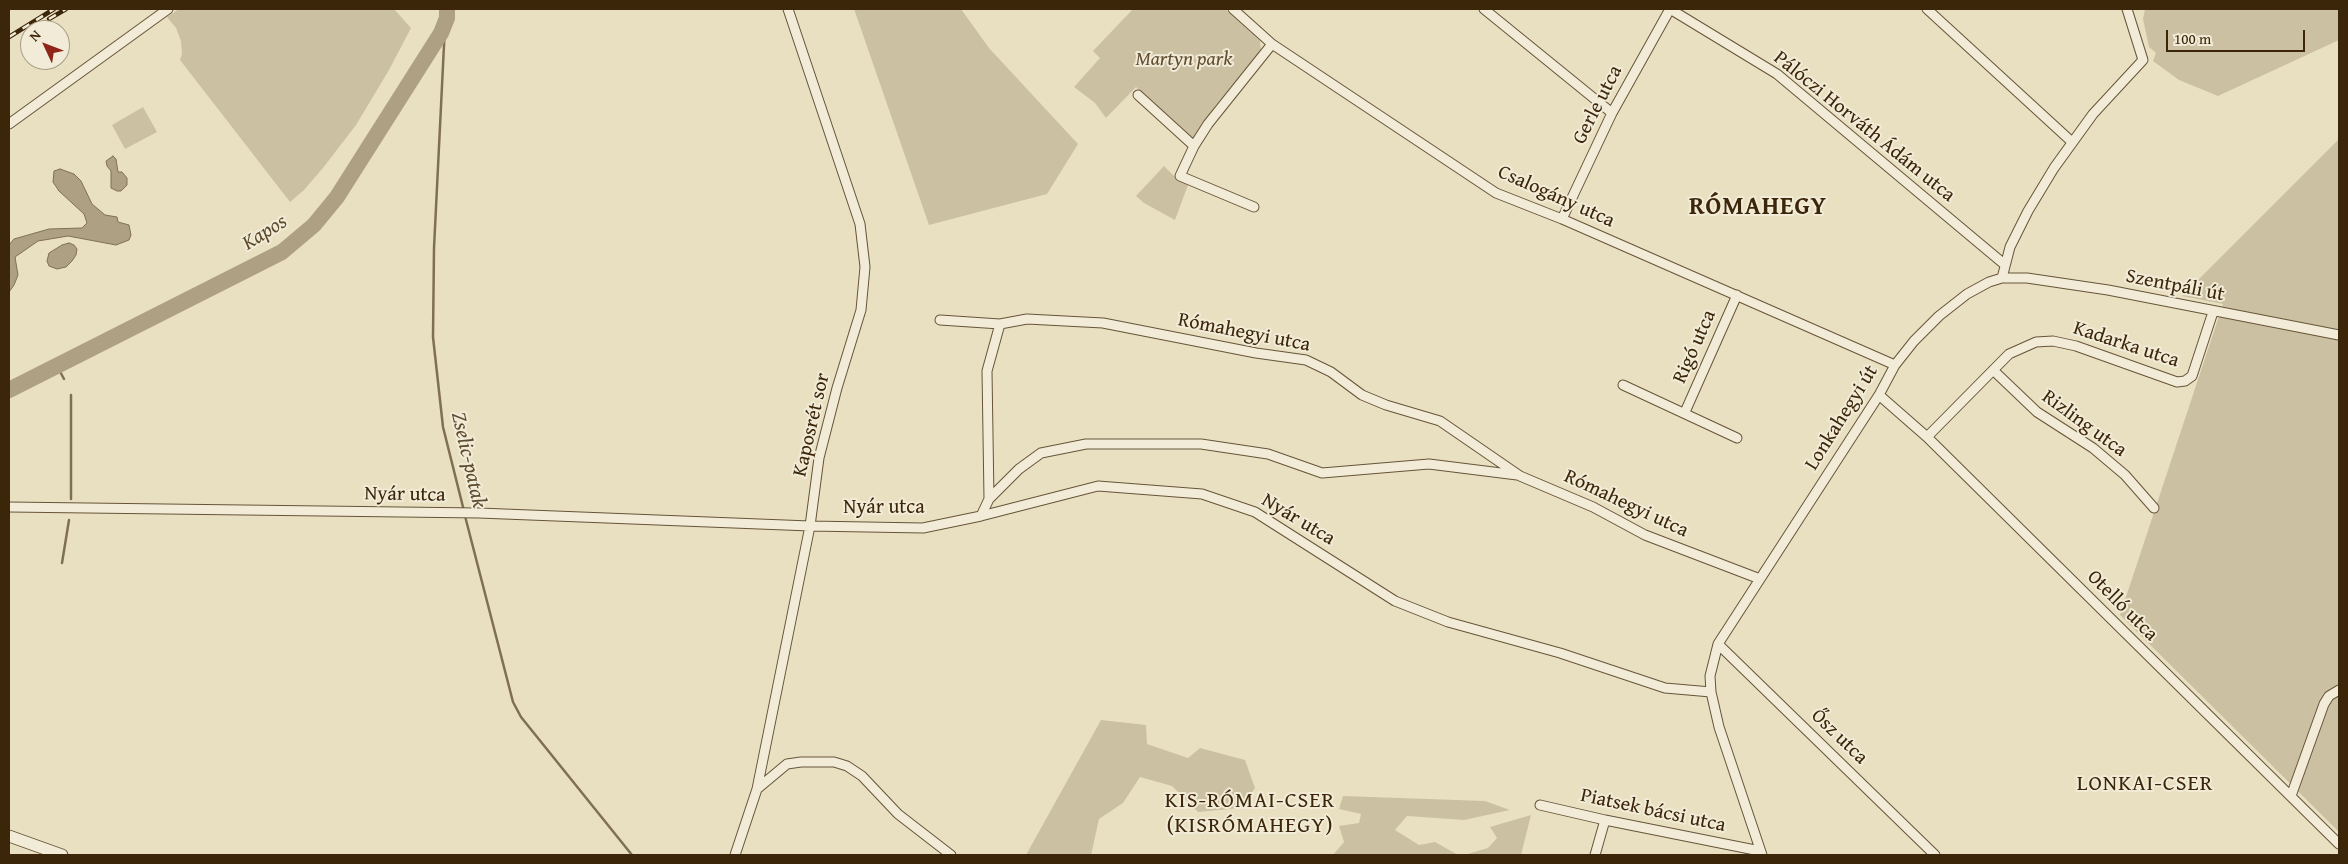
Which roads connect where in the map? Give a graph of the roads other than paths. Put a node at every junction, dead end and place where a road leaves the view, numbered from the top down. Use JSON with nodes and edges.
{"nodes":[{"id":1,"x":168,"y":9,"type":"edge"},
{"id":2,"x":788,"y":9,"type":"edge"},
{"id":3,"x":1233,"y":9,"type":"edge"},
{"id":4,"x":1484,"y":9,"type":"edge"},
{"id":5,"x":1670,"y":9,"type":"edge"},
{"id":6,"x":1927,"y":9,"type":"edge"},
{"id":7,"x":2127,"y":9,"type":"edge"},
{"id":8,"x":1272,"y":44,"type":"junction"},
{"id":9,"x":1138,"y":95,"type":"dead end"},
{"id":10,"x":1612,"y":113,"type":"junction"},
{"id":11,"x":9,"y":124,"type":"edge"},
{"id":12,"x":2072,"y":142,"type":"junction"},
{"id":13,"x":1194,"y":146,"type":"junction"},
{"id":14,"x":1254,"y":207,"type":"dead end"},
{"id":15,"x":1562,"y":219,"type":"junction"},
{"id":16,"x":2004,"y":264,"type":"junction"},
{"id":17,"x":2002,"y":278,"type":"junction"},
{"id":18,"x":1737,"y":295,"type":"junction"},
{"id":19,"x":2213,"y":312,"type":"junction"},
{"id":20,"x":940,"y":320,"type":"dead end"},
{"id":21,"x":1000,"y":324,"type":"junction"},
{"id":22,"x":2339,"y":335,"type":"edge"},
{"id":23,"x":1895,"y":365,"type":"junction"},
{"id":24,"x":1993,"y":370,"type":"junction"},
{"id":25,"x":1623,"y":385,"type":"dead end"},
{"id":26,"x":1879,"y":395,"type":"junction"},
{"id":27,"x":1685,"y":412,"type":"junction"},
{"id":28,"x":1927,"y":437,"type":"junction"},
{"id":29,"x":1737,"y":438,"type":"dead end"},
{"id":30,"x":1520,"y":476,"type":"junction"},
{"id":31,"x":989,"y":499,"type":"junction"},
{"id":32,"x":9,"y":507,"type":"edge"},
{"id":33,"x":2154,"y":508,"type":"dead end"},
{"id":34,"x":980,"y":516,"type":"junction"},
{"id":35,"x":810,"y":526,"type":"junction"},
{"id":36,"x":1760,"y":579,"type":"junction"},
{"id":37,"x":1718,"y":644,"type":"junction"},
{"id":38,"x":2339,"y":690,"type":"edge"},
{"id":39,"x":1711,"y":692,"type":"junction"},
{"id":40,"x":757,"y":789,"type":"junction"},
{"id":41,"x":2290,"y":796,"type":"junction"},
{"id":42,"x":1540,"y":804,"type":"dead end"},
{"id":43,"x":1605,"y":820,"type":"junction"},
{"id":44,"x":9,"y":836,"type":"edge"},
{"id":45,"x":2339,"y":844,"type":"edge"},
{"id":46,"x":1761,"y":853,"type":"edge"},
{"id":47,"x":62,"y":855,"type":"edge"},
{"id":48,"x":735,"y":855,"type":"edge"},
{"id":49,"x":951,"y":855,"type":"edge"},
{"id":50,"x":1595,"y":855,"type":"edge"},
{"id":51,"x":1935,"y":855,"type":"edge"}],
"edges":[{"from":1,"to":11,"type":"street"},
{"from":2,"to":35,"type":"street","name":"Kaposrét sor"},
{"from":3,"to":8,"type":"street","name":"Csalogány utca"},
{"from":4,"to":10,"type":"street"},
{"from":5,"to":10,"type":"street","name":"Gerle utca"},
{"from":5,"to":16,"type":"street","name":"Pálóczi Horváth Ádám utca"},
{"from":6,"to":12,"type":"street"},
{"from":7,"to":12,"type":"street"},
{"from":8,"to":13,"type":"street"},
{"from":8,"to":15,"type":"street","name":"Csalogány utca"},
{"from":9,"to":13,"type":"street"},
{"from":10,"to":15,"type":"street","name":"Gerle utca"},
{"from":12,"to":16,"type":"street"},
{"from":13,"to":14,"type":"street"},
{"from":15,"to":18,"type":"street","name":"Csalogány utca"},
{"from":16,"to":17,"type":"street"},
{"from":17,"to":19,"type":"street","name":"Szentpáli út"},
{"from":17,"to":23,"type":"street","name":"Lonkahegyi út"},
{"from":18,"to":23,"type":"street","name":"Csalogány utca"},
{"from":18,"to":27,"type":"street","name":"Rigó utca"},
{"from":19,"to":22,"type":"street","name":"Szentpáli út"},
{"from":19,"to":24,"type":"street","name":"Kadarka utca"},
{"from":20,"to":21,"type":"street","name":"Rómahegyi utca"},
{"from":21,"to":30,"type":"street","name":"Rómahegyi utca"},
{"from":21,"to":31,"type":"street"},
{"from":23,"to":26,"type":"street","name":"Lonkahegyi út"},
{"from":24,"to":28,"type":"street","name":"Kadarka utca"},
{"from":24,"to":33,"type":"street","name":"Rizling utca"},
{"from":25,"to":27,"type":"street","name":"Rigó utca"},
{"from":26,"to":28,"type":"street","name":"Otelló utca"},
{"from":26,"to":36,"type":"street","name":"Lonkahegyi út"},
{"from":27,"to":29,"type":"street","name":"Rigó utca"},
{"from":28,"to":41,"type":"street","name":"Otelló utca"},
{"from":30,"to":31,"type":"street"},
{"from":30,"to":36,"type":"street","name":"Rómahegyi utca"},
{"from":31,"to":34,"type":"street"},
{"from":32,"to":35,"type":"street","name":"Nyár utca"},
{"from":34,"to":35,"type":"street","name":"Nyár utca"},
{"from":34,"to":39,"type":"street","name":"Nyár utca"},
{"from":35,"to":40,"type":"street","name":"Kaposrét sor"},
{"from":36,"to":37,"type":"street","name":"Lonkahegyi út"},
{"from":37,"to":39,"type":"street","name":"Lonkahegyi út"},
{"from":37,"to":51,"type":"street","name":"Ősz utca"},
{"from":38,"to":41,"type":"street"},
{"from":39,"to":46,"type":"street","name":"Lonkahegyi út"},
{"from":40,"to":48,"type":"street","name":"Kaposrét sor"},
{"from":40,"to":49,"type":"street"},
{"from":41,"to":45,"type":"street","name":"Otelló utca"},
{"from":42,"to":43,"type":"street","name":"Piatsek bácsi utca"},
{"from":43,"to":46,"type":"street","name":"Piatsek bácsi utca"},
{"from":43,"to":50,"type":"street"},
{"from":44,"to":47,"type":"street"}]}
